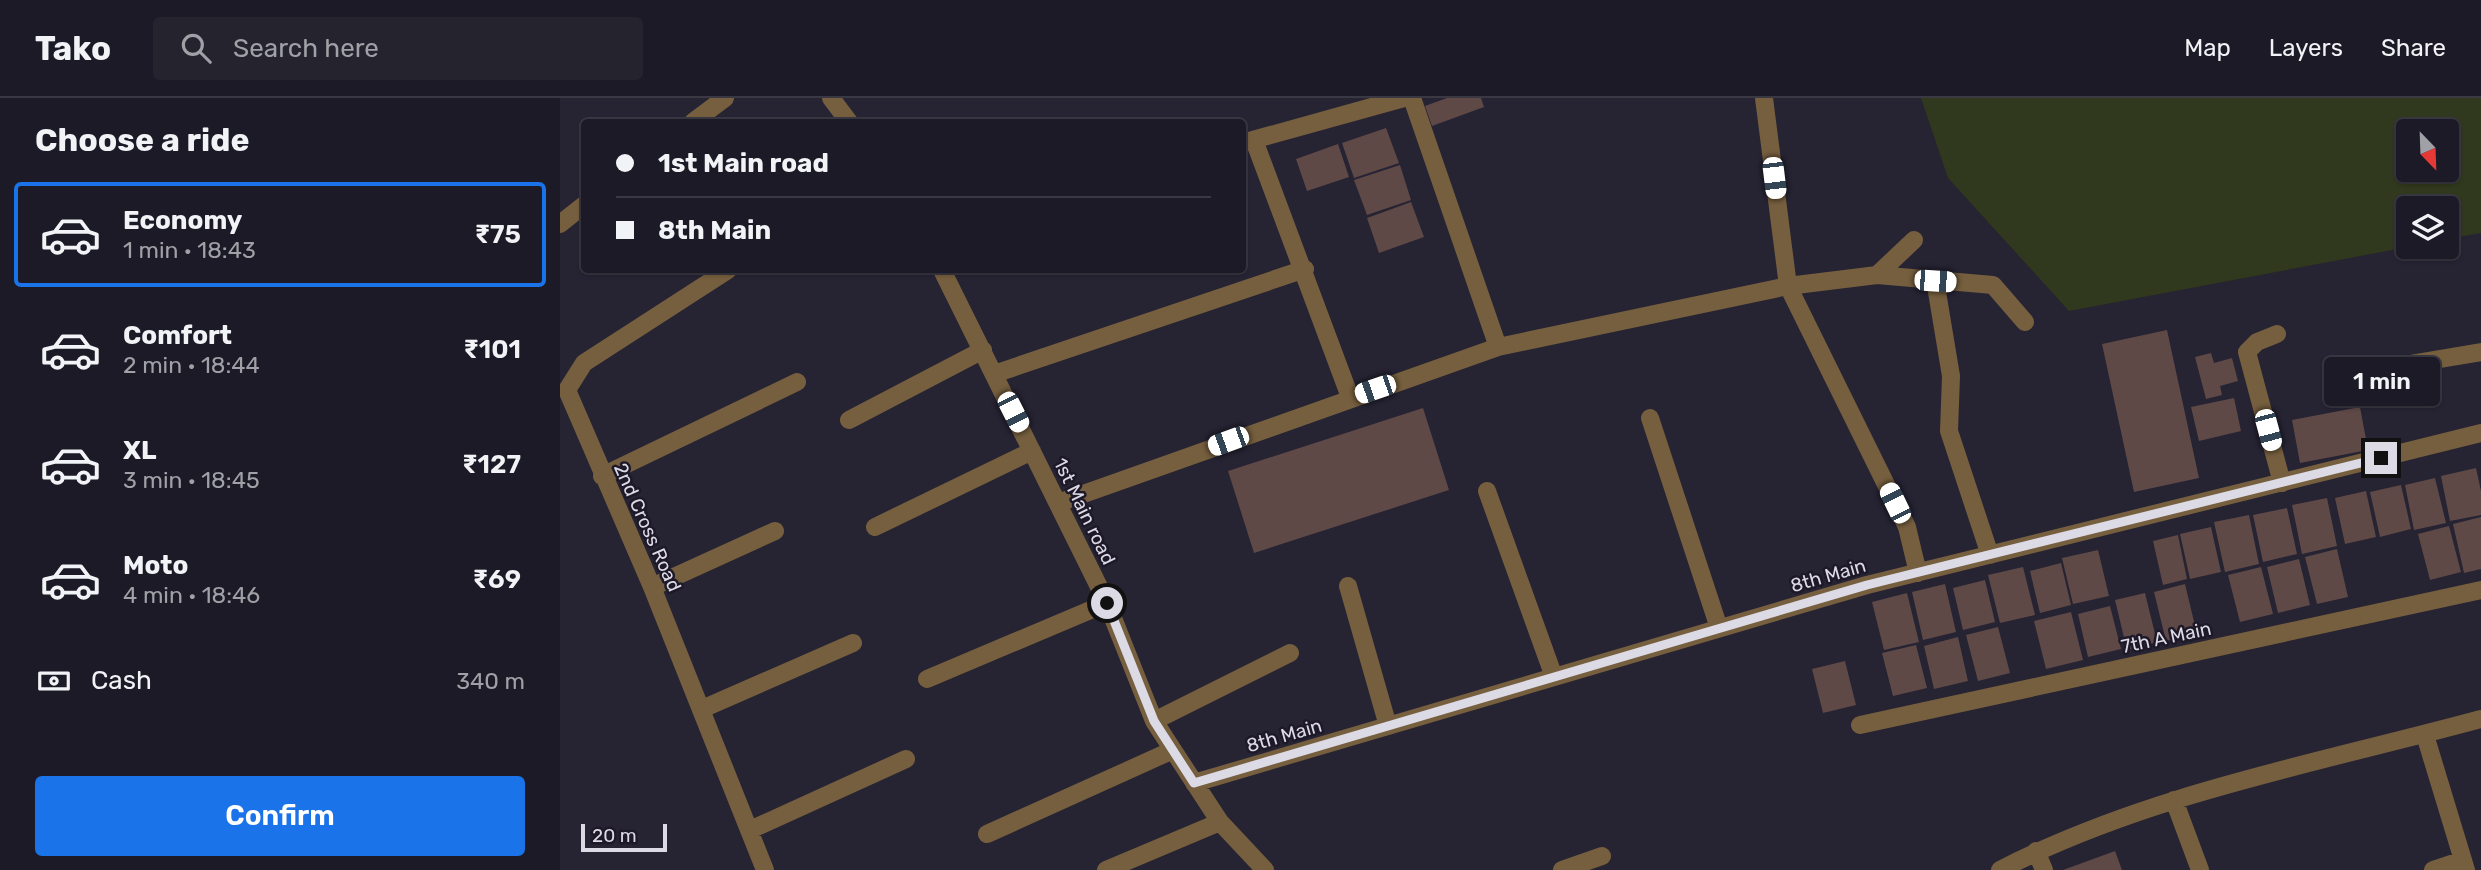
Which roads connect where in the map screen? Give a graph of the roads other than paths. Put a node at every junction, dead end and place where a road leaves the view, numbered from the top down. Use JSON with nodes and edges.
{"nodes":[{"id":1,"x":725,"y":98,"type":"edge"},
{"id":2,"x":831,"y":98,"type":"edge"},
{"id":3,"x":1404,"y":98,"type":"edge"},
{"id":4,"x":1412,"y":98,"type":"edge"},
{"id":5,"x":1764,"y":98,"type":"edge"},
{"id":6,"x":697,"y":119,"type":"edge"},
{"id":7,"x":847,"y":119,"type":"edge"},
{"id":8,"x":1248,"y":141,"type":"edge"},
{"id":9,"x":581,"y":207,"type":"edge"},
{"id":10,"x":560,"y":224,"type":"edge"},
{"id":11,"x":1914,"y":240,"type":"dead end"},
{"id":12,"x":1305,"y":269,"type":"junction"},
{"id":13,"x":723,"y":273,"type":"edge"},
{"id":14,"x":944,"y":273,"type":"edge"},
{"id":15,"x":1877,"y":275,"type":"junction"},
{"id":16,"x":1935,"y":281,"type":"junction"},
{"id":17,"x":1788,"y":286,"type":"junction"},
{"id":18,"x":2025,"y":322,"type":"dead end"},
{"id":19,"x":2277,"y":334,"type":"dead end"},
{"id":20,"x":1498,"y":347,"type":"junction"},
{"id":21,"x":983,"y":350,"type":"junction"},
{"id":22,"x":2481,"y":352,"type":"edge"},
{"id":23,"x":2392,"y":367,"type":"dead end"},
{"id":24,"x":994,"y":374,"type":"junction"},
{"id":25,"x":797,"y":382,"type":"dead end"},
{"id":26,"x":1350,"y":397,"type":"junction"},
{"id":27,"x":1650,"y":418,"type":"dead end"},
{"id":28,"x":849,"y":420,"type":"dead end"},
{"id":29,"x":2481,"y":433,"type":"edge"},
{"id":30,"x":1032,"y":451,"type":"junction"},
{"id":31,"x":603,"y":476,"type":"junction"},
{"id":32,"x":2282,"y":482,"type":"junction"},
{"id":33,"x":1487,"y":491,"type":"dead end"},
{"id":34,"x":1058,"y":503,"type":"junction"},
{"id":35,"x":874,"y":527,"type":"dead end"},
{"id":36,"x":775,"y":531,"type":"dead end"},
{"id":37,"x":1990,"y":555,"type":"junction"},
{"id":38,"x":1917,"y":573,"type":"junction"},
{"id":39,"x":1348,"y":586,"type":"dead end"},
{"id":40,"x":652,"y":587,"type":"junction"},
{"id":41,"x":2481,"y":590,"type":"edge"},
{"id":42,"x":1107,"y":603,"type":"junction"},
{"id":43,"x":1719,"y":628,"type":"junction"},
{"id":44,"x":853,"y":643,"type":"dead end"},
{"id":45,"x":1290,"y":653,"type":"dead end"},
{"id":46,"x":1553,"y":677,"type":"junction"},
{"id":47,"x":927,"y":679,"type":"dead end"},
{"id":48,"x":702,"y":709,"type":"junction"},
{"id":49,"x":2481,"y":719,"type":"edge"},
{"id":50,"x":1154,"y":721,"type":"junction"},
{"id":51,"x":1860,"y":725,"type":"dead end"},
{"id":52,"x":1388,"y":726,"type":"junction"},
{"id":53,"x":2424,"y":735,"type":"junction"},
{"id":54,"x":1173,"y":750,"type":"junction"},
{"id":55,"x":906,"y":759,"type":"dead end"},
{"id":56,"x":1194,"y":783,"type":"junction"},
{"id":57,"x":2174,"y":800,"type":"junction"},
{"id":58,"x":1220,"y":822,"type":"junction"},
{"id":59,"x":750,"y":830,"type":"junction"},
{"id":60,"x":987,"y":834,"type":"dead end"},
{"id":61,"x":2036,"y":851,"type":"junction"},
{"id":62,"x":1602,"y":856,"type":"dead end"},
{"id":63,"x":2465,"y":865,"type":"edge"},
{"id":64,"x":765,"y":870,"type":"edge"},
{"id":65,"x":1106,"y":870,"type":"edge"},
{"id":66,"x":1265,"y":870,"type":"edge"},
{"id":67,"x":1563,"y":870,"type":"edge"},
{"id":68,"x":2000,"y":870,"type":"edge"},
{"id":69,"x":2044,"y":870,"type":"edge"},
{"id":70,"x":2200,"y":870,"type":"edge"},
{"id":71,"x":2433,"y":870,"type":"edge"}],
"edges":[{"from":1,"to":6,"type":"street"},
{"from":2,"to":7,"type":"street"},
{"from":3,"to":8,"type":"street"},
{"from":4,"to":20,"type":"street"},
{"from":5,"to":17,"type":"street"},
{"from":8,"to":12,"type":"street"},
{"from":9,"to":10,"type":"street"},
{"from":11,"to":15,"type":"street"},
{"from":12,"to":24,"type":"street"},
{"from":12,"to":26,"type":"street"},
{"from":13,"to":31,"type":"street","name":"2nd Cross Road"},
{"from":14,"to":21,"type":"street","name":"1st Main road"},
{"from":15,"to":16,"type":"street"},
{"from":15,"to":17,"type":"street"},
{"from":16,"to":18,"type":"street"},
{"from":16,"to":37,"type":"street"},
{"from":17,"to":20,"type":"street"},
{"from":17,"to":38,"type":"street"},
{"from":19,"to":32,"type":"street"},
{"from":20,"to":26,"type":"street"},
{"from":21,"to":24,"type":"street","name":"1st Main road"},
{"from":21,"to":28,"type":"street"},
{"from":22,"to":23,"type":"street"},
{"from":24,"to":30,"type":"street","name":"1st Main road"},
{"from":25,"to":31,"type":"street"},
{"from":26,"to":34,"type":"street"},
{"from":27,"to":43,"type":"street"},
{"from":29,"to":32,"type":"street","name":"8th Main"},
{"from":30,"to":34,"type":"street","name":"1st Main road"},
{"from":30,"to":35,"type":"street"},
{"from":31,"to":40,"type":"street","name":"2nd Cross Road"},
{"from":32,"to":37,"type":"street","name":"8th Main"},
{"from":33,"to":46,"type":"street"},
{"from":34,"to":42,"type":"street","name":"1st Main road"},
{"from":36,"to":40,"type":"street"},
{"from":37,"to":38,"type":"street","name":"8th Main"},
{"from":38,"to":43,"type":"street","name":"8th Main"},
{"from":39,"to":52,"type":"street"},
{"from":40,"to":48,"type":"street","name":"2nd Cross Road"},
{"from":41,"to":51,"type":"street","name":"7th A Main"},
{"from":42,"to":47,"type":"street"},
{"from":42,"to":50,"type":"street","name":"1st Main road"},
{"from":43,"to":46,"type":"street","name":"8th Main"},
{"from":44,"to":48,"type":"street"},
{"from":45,"to":50,"type":"street"},
{"from":46,"to":52,"type":"street","name":"8th Main"},
{"from":48,"to":59,"type":"street","name":"2nd Cross Road"},
{"from":49,"to":53,"type":"street"},
{"from":50,"to":54,"type":"street","name":"1st Main road"},
{"from":52,"to":56,"type":"street","name":"8th Main"},
{"from":53,"to":57,"type":"street"},
{"from":53,"to":63,"type":"street"},
{"from":54,"to":56,"type":"street","name":"1st Main road"},
{"from":54,"to":60,"type":"street"},
{"from":55,"to":59,"type":"street"},
{"from":56,"to":58,"type":"street","name":"1st Main road"},
{"from":57,"to":61,"type":"street"},
{"from":57,"to":70,"type":"street"},
{"from":58,"to":65,"type":"street"},
{"from":58,"to":66,"type":"street","name":"1st Main road"},
{"from":59,"to":64,"type":"street","name":"2nd Cross Road"},
{"from":61,"to":68,"type":"street"},
{"from":61,"to":69,"type":"street"},
{"from":62,"to":67,"type":"street"},
{"from":63,"to":71,"type":"street"}]}
